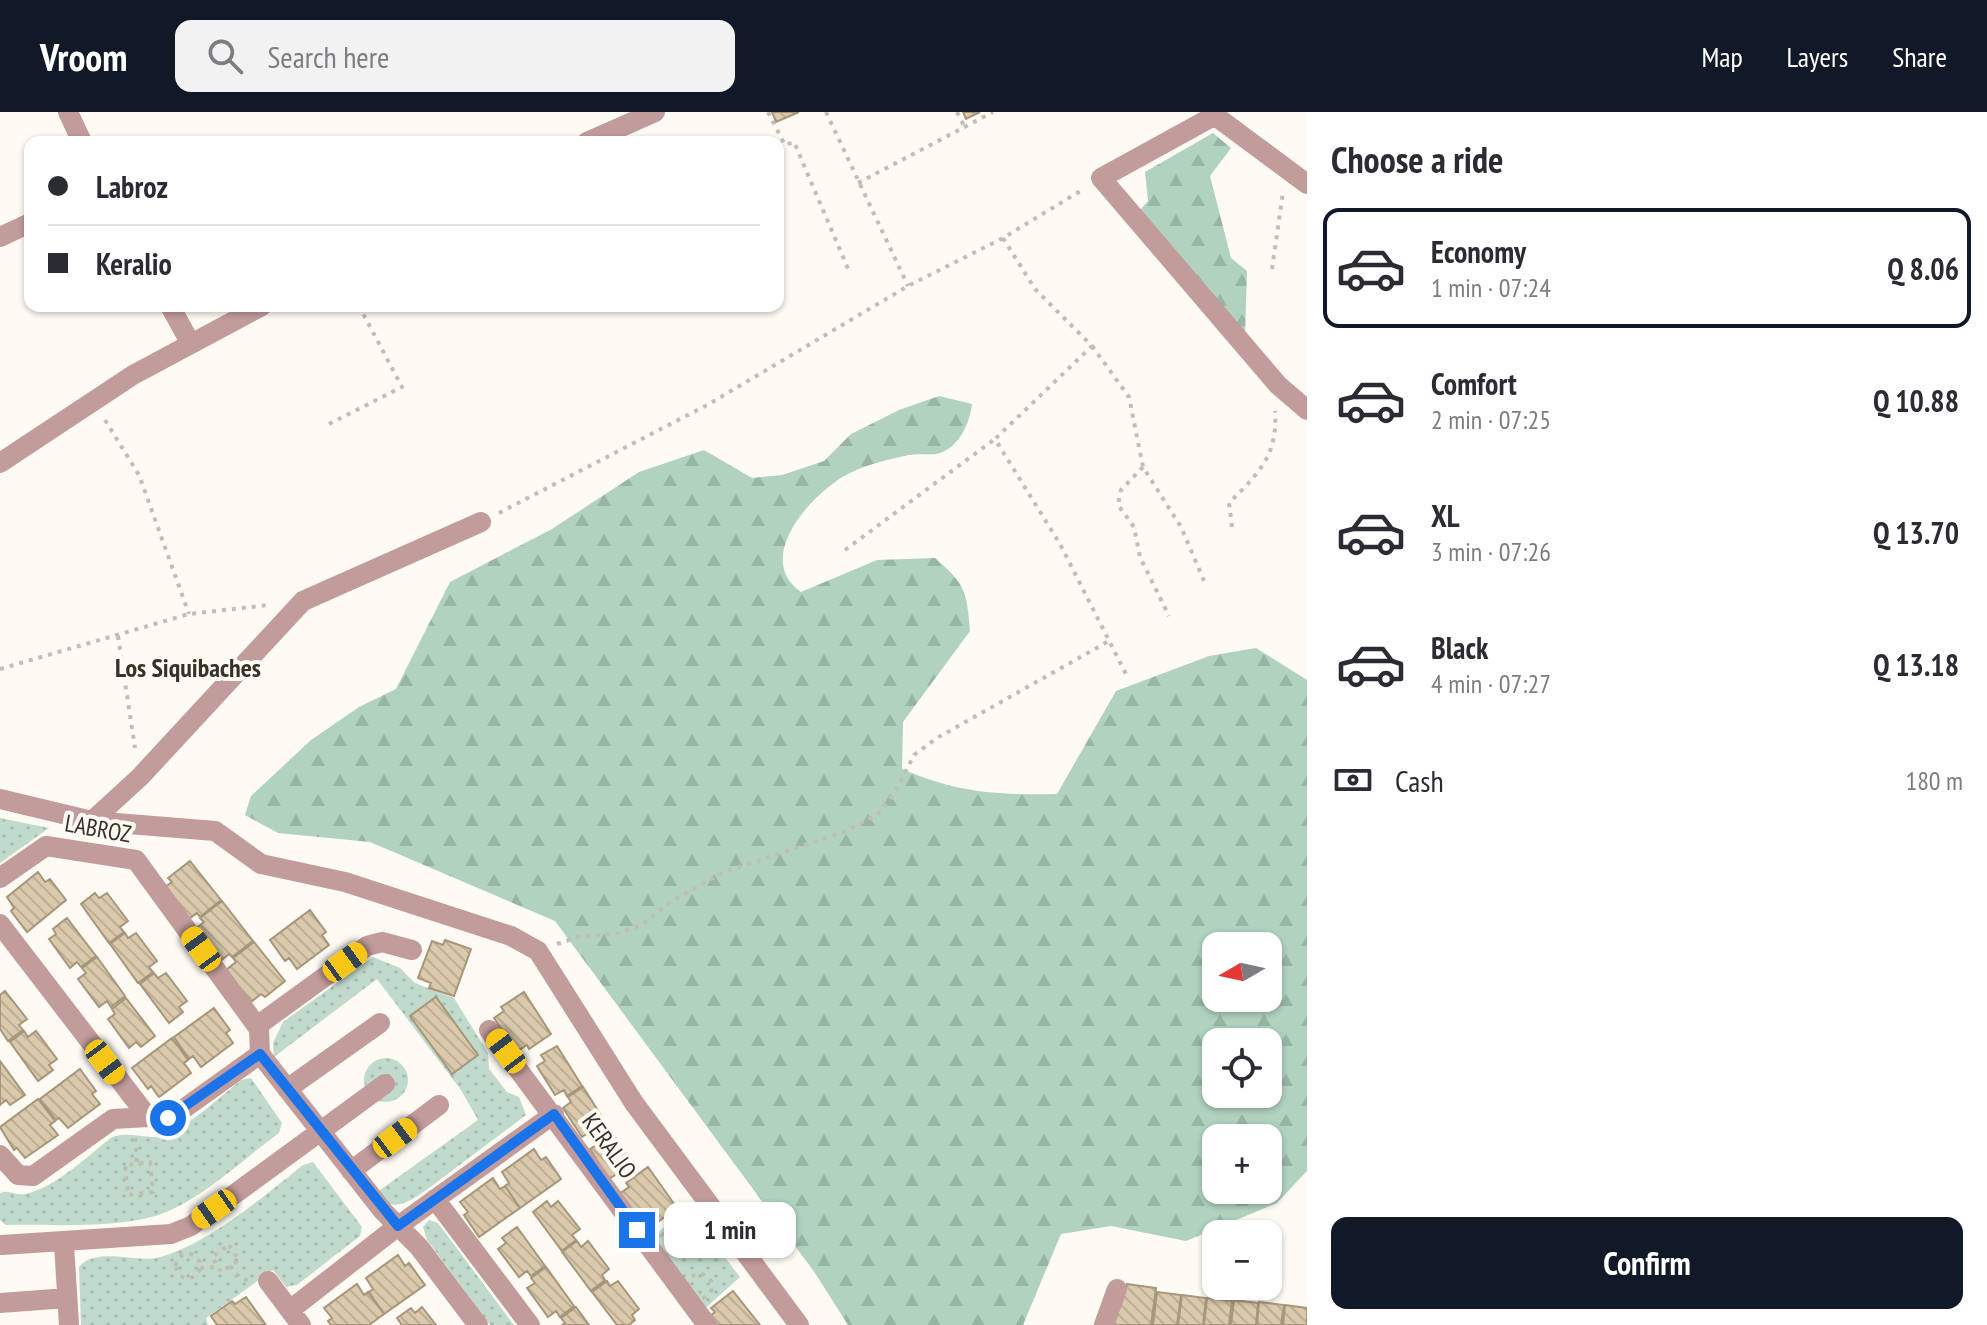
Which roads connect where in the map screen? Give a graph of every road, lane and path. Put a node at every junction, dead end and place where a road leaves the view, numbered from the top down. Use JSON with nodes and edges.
{"nodes":[{"id":1,"x":68,"y":112,"type":"edge"},
{"id":2,"x":655,"y":112,"type":"edge"},
{"id":3,"x":768,"y":112,"type":"edge"},
{"id":4,"x":826,"y":112,"type":"edge"},
{"id":5,"x":957,"y":112,"type":"edge"},
{"id":6,"x":993,"y":112,"type":"edge"},
{"id":7,"x":1211,"y":114,"type":"edge"},
{"id":8,"x":964,"y":126,"type":"junction"},
{"id":9,"x":79,"y":136,"type":"edge"},
{"id":10,"x":601,"y":136,"type":"edge"},
{"id":11,"x":780,"y":136,"type":"edge"},
{"id":12,"x":784,"y":143,"type":"edge"},
{"id":13,"x":1286,"y":169,"type":"junction"},
{"id":14,"x":1101,"y":178,"type":"junction"},
{"id":15,"x":858,"y":183,"type":"junction"},
{"id":16,"x":1307,"y":184,"type":"edge"},
{"id":17,"x":24,"y":226,"type":"edge"},
{"id":18,"x":0,"y":237,"type":"edge"},
{"id":19,"x":1003,"y":238,"type":"junction"},
{"id":20,"x":1272,"y":269,"type":"dead end"},
{"id":21,"x":849,"y":271,"type":"dead end"},
{"id":22,"x":908,"y":286,"type":"junction"},
{"id":23,"x":173,"y":312,"type":"edge"},
{"id":24,"x":251,"y":312,"type":"edge"},
{"id":25,"x":362,"y":312,"type":"edge"},
{"id":26,"x":191,"y":344,"type":"junction"},
{"id":27,"x":1092,"y":346,"type":"junction"},
{"id":28,"x":1278,"y":385,"type":"junction"},
{"id":29,"x":94,"y":401,"type":"junction"},
{"id":30,"x":1307,"y":410,"type":"edge"},
{"id":31,"x":329,"y":424,"type":"dead end"},
{"id":32,"x":995,"y":439,"type":"junction"},
{"id":33,"x":0,"y":463,"type":"edge"},
{"id":34,"x":1143,"y":467,"type":"junction"},
{"id":35,"x":481,"y":522,"type":"joint"},
{"id":36,"x":1232,"y":527,"type":"dead end"},
{"id":37,"x":845,"y":550,"type":"dead end"},
{"id":38,"x":1205,"y":583,"type":"dead end"},
{"id":39,"x":303,"y":601,"type":"junction"},
{"id":40,"x":189,"y":614,"type":"junction"},
{"id":41,"x":1169,"y":616,"type":"dead end"},
{"id":42,"x":118,"y":636,"type":"junction"},
{"id":43,"x":1109,"y":641,"type":"junction"},
{"id":44,"x":0,"y":669,"type":"edge"},
{"id":45,"x":1127,"y":676,"type":"dead end"},
{"id":46,"x":140,"y":777,"type":"junction"},
{"id":47,"x":0,"y":799,"type":"edge"},
{"id":48,"x":92,"y":821,"type":"junction"},
{"id":49,"x":0,"y":878,"type":"edge"},
{"id":50,"x":0,"y":924,"type":"edge"},
{"id":51,"x":412,"y":950,"type":"dead end"},
{"id":52,"x":538,"y":951,"type":"junction"},
{"id":53,"x":380,"y":1023,"type":"dead end"},
{"id":54,"x":257,"y":1026,"type":"junction"},
{"id":55,"x":489,"y":1030,"type":"dead end"},
{"id":56,"x":260,"y":1054,"type":"junction"},
{"id":57,"x":385,"y":1084,"type":"dead end"},
{"id":58,"x":287,"y":1089,"type":"junction"},
{"id":59,"x":439,"y":1105,"type":"dead end"},
{"id":60,"x":554,"y":1114,"type":"junction"},
{"id":61,"x":148,"y":1117,"type":"junction"},
{"id":62,"x":320,"y":1131,"type":"junction"},
{"id":63,"x":0,"y":1155,"type":"edge"},
{"id":64,"x":351,"y":1171,"type":"junction"},
{"id":65,"x":128,"y":1195,"type":"joint"},
{"id":66,"x":435,"y":1199,"type":"junction"},
{"id":67,"x":398,"y":1226,"type":"junction"},
{"id":68,"x":64,"y":1244,"type":"junction"},
{"id":69,"x":1,"y":1246,"type":"edge"},
{"id":70,"x":218,"y":1267,"type":"junction"},
{"id":71,"x":200,"y":1268,"type":"junction"},
{"id":72,"x":268,"y":1281,"type":"dead end"},
{"id":73,"x":1117,"y":1289,"type":"dead end"},
{"id":74,"x":67,"y":1298,"type":"junction"},
{"id":75,"x":0,"y":1303,"type":"edge"},
{"id":76,"x":296,"y":1318,"type":"edge"},
{"id":77,"x":69,"y":1325,"type":"edge"},
{"id":78,"x":478,"y":1325,"type":"edge"},
{"id":79,"x":530,"y":1325,"type":"edge"},
{"id":80,"x":707,"y":1325,"type":"edge"},
{"id":81,"x":799,"y":1325,"type":"edge"},
{"id":82,"x":1104,"y":1325,"type":"edge"}],
"edges":[{"from":1,"to":9,"type":"street"},
{"from":2,"to":10,"type":"street"},
{"from":3,"to":11,"type":"path"},
{"from":4,"to":15,"type":"path"},
{"from":5,"to":8,"type":"path"},
{"from":6,"to":8,"type":"path"},
{"from":7,"to":13,"type":"street"},
{"from":7,"to":14,"type":"street"},
{"from":8,"to":15,"type":"path"},
{"from":12,"to":21,"type":"path"},
{"from":13,"to":16,"type":"street"},
{"from":13,"to":20,"type":"path"},
{"from":14,"to":19,"type":"path"},
{"from":14,"to":28,"type":"street"},
{"from":15,"to":22,"type":"path"},
{"from":17,"to":18,"type":"street"},
{"from":19,"to":22,"type":"path"},
{"from":19,"to":27,"type":"path"},
{"from":22,"to":35,"type":"path"},
{"from":23,"to":26,"type":"street"},
{"from":24,"to":26,"type":"street"},
{"from":25,"to":31,"type":"path"},
{"from":26,"to":29,"type":"street"},
{"from":27,"to":32,"type":"path"},
{"from":27,"to":34,"type":"path"},
{"from":28,"to":30,"type":"street"},
{"from":28,"to":36,"type":"path"},
{"from":29,"to":33,"type":"street"},
{"from":29,"to":40,"type":"path"},
{"from":32,"to":37,"type":"path"},
{"from":32,"to":43,"type":"path"},
{"from":34,"to":38,"type":"path"},
{"from":34,"to":41,"type":"path"},
{"from":35,"to":39,"type":"street"},
{"from":39,"to":40,"type":"path"},
{"from":39,"to":46,"type":"street"},
{"from":40,"to":42,"type":"path"},
{"from":42,"to":44,"type":"path"},
{"from":42,"to":46,"type":"path"},
{"from":43,"to":45,"type":"path"},
{"from":43,"to":52,"type":"path"},
{"from":46,"to":48,"type":"street"},
{"from":47,"to":48,"type":"street"},
{"from":48,"to":52,"type":"street"},
{"from":49,"to":54,"type":"street","name":"LABROZ"},
{"from":50,"to":61,"type":"street"},
{"from":51,"to":54,"type":"street"},
{"from":52,"to":81,"type":"street"},
{"from":53,"to":58,"type":"street"},
{"from":54,"to":56,"type":"street","name":"LABROZ"},
{"from":55,"to":60,"type":"street","name":"KERALIO"},
{"from":56,"to":58,"type":"street"},
{"from":56,"to":61,"type":"street"},
{"from":57,"to":62,"type":"street"},
{"from":58,"to":62,"type":"street"},
{"from":59,"to":64,"type":"street"},
{"from":60,"to":66,"type":"street","name":"KERALIO"},
{"from":60,"to":80,"type":"street","name":"KERALIO"},
{"from":61,"to":63,"type":"street"},
{"from":62,"to":64,"type":"street"},
{"from":62,"to":68,"type":"street"},
{"from":64,"to":67,"type":"street"},
{"from":65,"to":65,"type":"path"},
{"from":66,"to":67,"type":"street","name":"KERALIO"},
{"from":66,"to":79,"type":"street"},
{"from":67,"to":76,"type":"street","name":"KERALIO"},
{"from":67,"to":78,"type":"street"},
{"from":68,"to":69,"type":"street"},
{"from":68,"to":74,"type":"street"},
{"from":70,"to":70,"type":"path"},
{"from":70,"to":71,"type":"path"},
{"from":71,"to":71,"type":"path"},
{"from":72,"to":76,"type":"street","name":"KERALIO"},
{"from":73,"to":82,"type":"street"},
{"from":74,"to":75,"type":"street"},
{"from":74,"to":77,"type":"street"}]}
